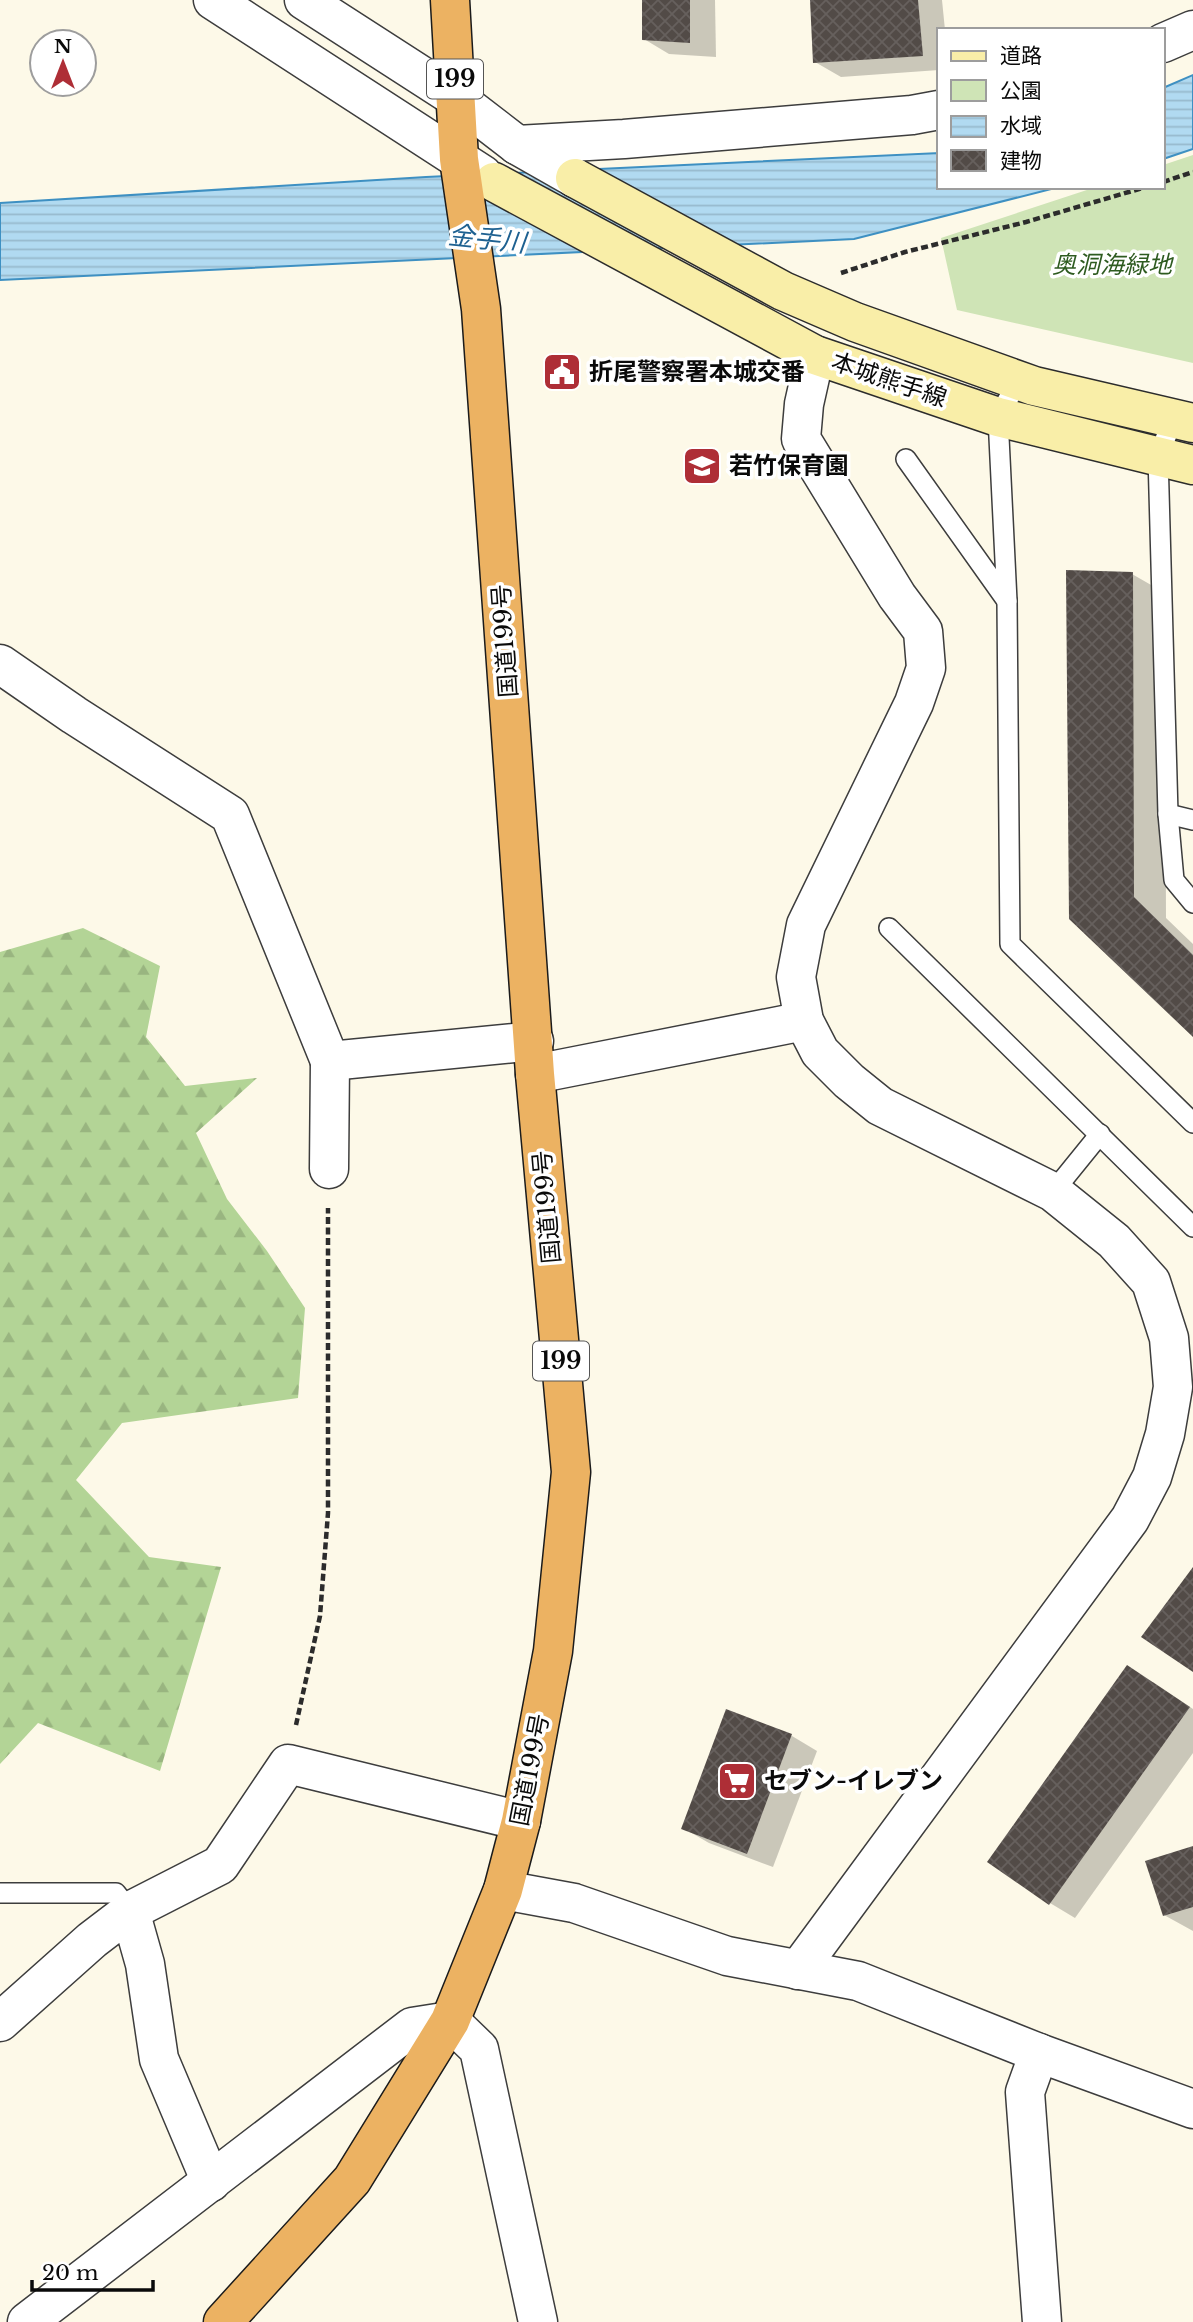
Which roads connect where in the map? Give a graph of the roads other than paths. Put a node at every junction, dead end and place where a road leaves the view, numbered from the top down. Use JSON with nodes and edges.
{"nodes":[{"id":1,"x":213,"y":0,"type":"edge"},
{"id":2,"x":304,"y":0,"type":"edge"},
{"id":3,"x":450,"y":0,"type":"edge"},
{"id":4,"x":1193,"y":30,"type":"edge"},
{"id":5,"x":1165,"y":42,"type":"edge"},
{"id":6,"x":456,"y":98,"type":"junction"},
{"id":7,"x":937,"y":110,"type":"edge"},
{"id":8,"x":517,"y":145,"type":"junction"},
{"id":9,"x":459,"y":159,"type":"junction"},
{"id":10,"x":575,"y":178,"type":"joint"},
{"id":11,"x":494,"y":182,"type":"joint"},
{"id":12,"x":815,"y":355,"type":"junction"},
{"id":13,"x":1019,"y":380,"type":"junction"},
{"id":14,"x":998,"y":417,"type":"junction"},
{"id":15,"x":1183,"y":420,"type":"edge"},
{"id":16,"x":906,"y":459,"type":"dead end"},
{"id":17,"x":1175,"y":461,"type":"edge"},
{"id":18,"x":1007,"y":601,"type":"junction"},
{"id":19,"x":0,"y":664,"type":"edge"},
{"id":20,"x":1168,"y":814,"type":"junction"},
{"id":21,"x":1193,"y":820,"type":"edge"},
{"id":22,"x":1193,"y":903,"type":"edge"},
{"id":23,"x":889,"y":928,"type":"dead end"},
{"id":24,"x":804,"y":1021,"type":"junction"},
{"id":25,"x":535,"y":1057,"type":"junction"},
{"id":26,"x":331,"y":1061,"type":"junction"},
{"id":27,"x":1193,"y":1123,"type":"edge"},
{"id":28,"x":1100,"y":1134,"type":"junction"},
{"id":29,"x":329,"y":1169,"type":"road end"},
{"id":30,"x":1053,"y":1192,"type":"junction"},
{"id":31,"x":1193,"y":1227,"type":"edge"},
{"id":32,"x":521,"y":1821,"type":"junction"},
{"id":33,"x":503,"y":1890,"type":"junction"},
{"id":34,"x":0,"y":1893,"type":"edge"},
{"id":35,"x":130,"y":1911,"type":"junction"},
{"id":36,"x":799,"y":1970,"type":"junction"},
{"id":37,"x":450,"y":2021,"type":"junction"},
{"id":38,"x":0,"y":2022,"type":"edge"},
{"id":39,"x":1039,"y":2053,"type":"junction"},
{"id":40,"x":1189,"y":2101,"type":"edge"},
{"id":41,"x":211,"y":2182,"type":"junction"},
{"id":42,"x":27,"y":2322,"type":"edge"},
{"id":43,"x":223,"y":2322,"type":"edge"},
{"id":44,"x":538,"y":2322,"type":"edge"},
{"id":45,"x":1042,"y":2322,"type":"edge"}],
"edges":[{"from":1,"to":9,"type":"street"},
{"from":2,"to":6,"type":"street"},
{"from":3,"to":6,"type":"highway","name":"国道199号","number":"199"},
{"from":4,"to":5,"type":"street"},
{"from":6,"to":8,"type":"street"},
{"from":6,"to":9,"type":"highway","name":"国道199号","number":"199"},
{"from":7,"to":8,"type":"street"},
{"from":8,"to":10,"type":"street"},
{"from":9,"to":11,"type":"street"},
{"from":9,"to":25,"type":"highway","name":"国道199号","number":"199"},
{"from":10,"to":13,"type":"main road","name":"本城熊手線"},
{"from":11,"to":12,"type":"main road","name":"本城熊手線"},
{"from":12,"to":14,"type":"main road","name":"本城熊手線"},
{"from":12,"to":24,"type":"street"},
{"from":13,"to":14,"type":"lane"},
{"from":13,"to":15,"type":"main road","name":"本城熊手線"},
{"from":14,"to":17,"type":"main road","name":"本城熊手線"},
{"from":14,"to":18,"type":"lane"},
{"from":15,"to":17,"type":"lane"},
{"from":16,"to":18,"type":"lane"},
{"from":17,"to":20,"type":"lane"},
{"from":18,"to":27,"type":"lane"},
{"from":19,"to":26,"type":"street"},
{"from":20,"to":21,"type":"lane"},
{"from":20,"to":22,"type":"lane"},
{"from":23,"to":28,"type":"lane"},
{"from":24,"to":25,"type":"street"},
{"from":24,"to":30,"type":"street"},
{"from":25,"to":26,"type":"street"},
{"from":25,"to":32,"type":"highway","name":"国道199号","number":"199"},
{"from":26,"to":29,"type":"street"},
{"from":28,"to":30,"type":"lane"},
{"from":28,"to":31,"type":"lane"},
{"from":30,"to":36,"type":"street"},
{"from":32,"to":33,"type":"highway","name":"国道199号","number":"199"},
{"from":32,"to":35,"type":"street"},
{"from":33,"to":36,"type":"street"},
{"from":33,"to":37,"type":"highway","name":"国道199号","number":"199"},
{"from":34,"to":35,"type":"lane"},
{"from":35,"to":38,"type":"street"},
{"from":35,"to":41,"type":"street"},
{"from":36,"to":39,"type":"street"},
{"from":37,"to":41,"type":"street"},
{"from":37,"to":43,"type":"highway","name":"国道199号","number":"199"},
{"from":37,"to":44,"type":"street"},
{"from":39,"to":40,"type":"street"},
{"from":39,"to":45,"type":"street"},
{"from":41,"to":42,"type":"street"}]}
